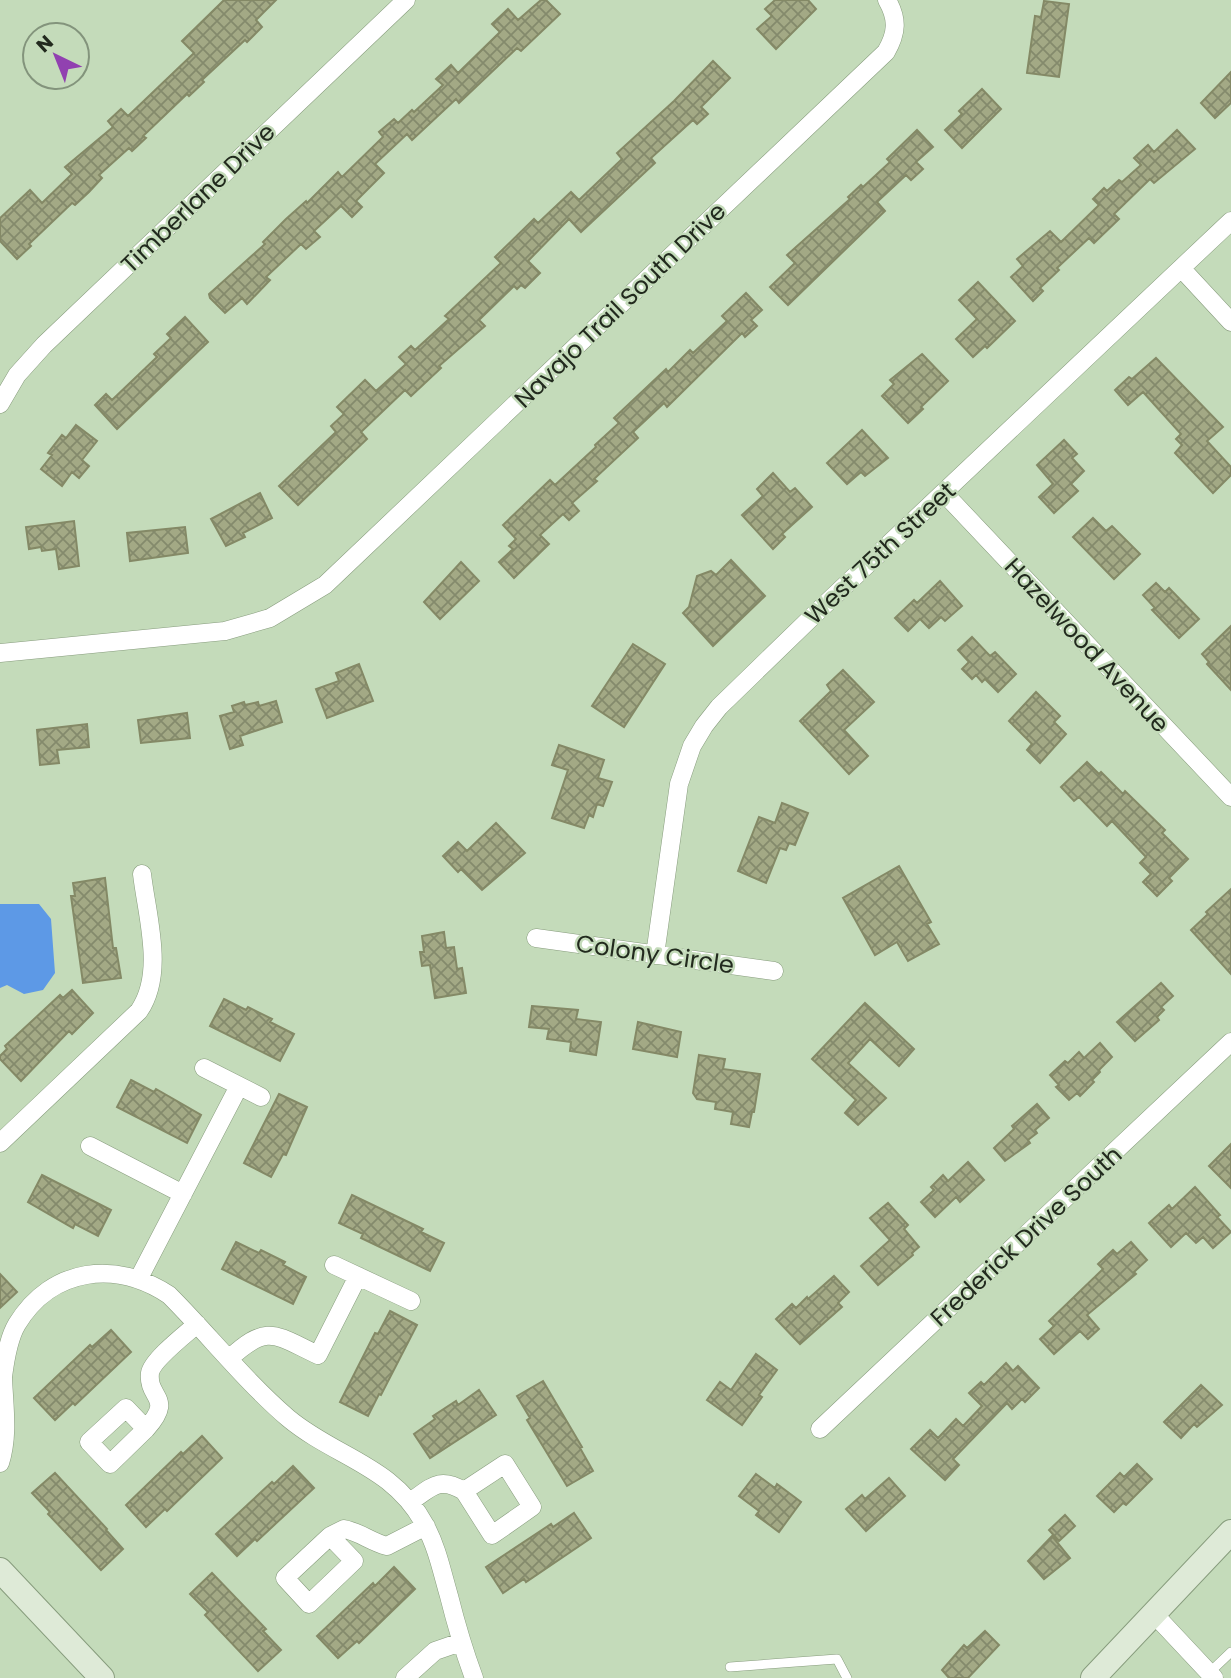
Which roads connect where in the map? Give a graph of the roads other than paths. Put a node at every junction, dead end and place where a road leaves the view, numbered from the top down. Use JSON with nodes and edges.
{"nodes":[{"id":1,"x":406,"y":0,"type":"edge"},
{"id":2,"x":887,"y":0,"type":"edge"},
{"id":3,"x":1231,"y":221,"type":"edge"},
{"id":4,"x":1181,"y":268,"type":"junction"},
{"id":5,"x":1231,"y":322,"type":"edge"},
{"id":6,"x":8,"y":374,"type":"edge"},
{"id":7,"x":0,"y":404,"type":"edge"},
{"id":8,"x":944,"y":493,"type":"junction"},
{"id":9,"x":0,"y":653,"type":"edge"},
{"id":10,"x":1231,"y":797,"type":"edge"},
{"id":11,"x":142,"y":874,"type":"dead end"},
{"id":12,"x":536,"y":938,"type":"dead end"},
{"id":13,"x":655,"y":955,"type":"junction"},
{"id":14,"x":774,"y":971,"type":"dead end"},
{"id":15,"x":1231,"y":1042,"type":"edge"},
{"id":16,"x":204,"y":1068,"type":"dead end"},
{"id":17,"x":239,"y":1086,"type":"junction"},
{"id":18,"x":261,"y":1097,"type":"dead end"},
{"id":19,"x":0,"y":1143,"type":"edge"},
{"id":20,"x":90,"y":1146,"type":"dead end"},
{"id":21,"x":183,"y":1194,"type":"junction"},
{"id":22,"x":334,"y":1265,"type":"dead end"},
{"id":23,"x":358,"y":1276,"type":"junction"},
{"id":24,"x":139,"y":1278,"type":"junction"},
{"id":25,"x":411,"y":1301,"type":"dead end"},
{"id":26,"x":197,"y":1324,"type":"junction"},
{"id":27,"x":229,"y":1358,"type":"junction"},
{"id":28,"x":1,"y":1376,"type":"edge"},
{"id":29,"x":146,"y":1429,"type":"dead end"},
{"id":30,"x":820,"y":1429,"type":"dead end"},
{"id":31,"x":0,"y":1463,"type":"edge"},
{"id":32,"x":464,"y":1491,"type":"dead end"},
{"id":33,"x":410,"y":1502,"type":"junction"},
{"id":34,"x":426,"y":1526,"type":"junction"},
{"id":35,"x":1231,"y":1532,"type":"edge"},
{"id":36,"x":330,"y":1536,"type":"dead end"},
{"id":37,"x":0,"y":1570,"type":"edge"},
{"id":38,"x":1154,"y":1614,"type":"junction"},
{"id":39,"x":461,"y":1642,"type":"junction"},
{"id":40,"x":1231,"y":1652,"type":"edge"},
{"id":41,"x":730,"y":1667,"type":"dead end"},
{"id":42,"x":1211,"y":1675,"type":"edge"},
{"id":43,"x":103,"y":1678,"type":"edge"},
{"id":44,"x":405,"y":1678,"type":"edge"},
{"id":45,"x":474,"y":1678,"type":"edge"},
{"id":46,"x":847,"y":1678,"type":"edge"},
{"id":47,"x":1093,"y":1678,"type":"edge"}],
"edges":[{"from":1,"to":6,"type":"street","name":"Timberlane Drive"},
{"from":2,"to":9,"type":"street","name":"Navajo Trail South Drive"},
{"from":3,"to":4,"type":"street","name":"West 75th Street"},
{"from":4,"to":5,"type":"street"},
{"from":4,"to":8,"type":"street","name":"West 75th Street"},
{"from":6,"to":7,"type":"street","name":"Timberlane Drive"},
{"from":8,"to":10,"type":"street","name":"Hazelwood Avenue"},
{"from":8,"to":13,"type":"street","name":"West 75th Street"},
{"from":11,"to":19,"type":"street"},
{"from":12,"to":13,"type":"street","name":"Colony Circle"},
{"from":13,"to":14,"type":"street","name":"Colony Circle"},
{"from":15,"to":30,"type":"street","name":"Frederick Drive South"},
{"from":16,"to":17,"type":"street"},
{"from":17,"to":18,"type":"street"},
{"from":17,"to":21,"type":"street"},
{"from":20,"to":21,"type":"street"},
{"from":21,"to":24,"type":"street"},
{"from":22,"to":23,"type":"street"},
{"from":23,"to":25,"type":"street"},
{"from":23,"to":27,"type":"street"},
{"from":24,"to":26,"type":"street"},
{"from":24,"to":28,"type":"street"},
{"from":26,"to":27,"type":"street"},
{"from":26,"to":29,"type":"street"},
{"from":27,"to":33,"type":"street"},
{"from":28,"to":31,"type":"street"},
{"from":32,"to":33,"type":"street"},
{"from":33,"to":34,"type":"street"},
{"from":34,"to":36,"type":"street"},
{"from":34,"to":39,"type":"street"},
{"from":35,"to":38,"type":"main road"},
{"from":37,"to":43,"type":"main road"},
{"from":38,"to":42,"type":"street"},
{"from":38,"to":47,"type":"main road"},
{"from":39,"to":44,"type":"street"},
{"from":39,"to":45,"type":"street"},
{"from":40,"to":42,"type":"lane"},
{"from":41,"to":46,"type":"lane"}]}
